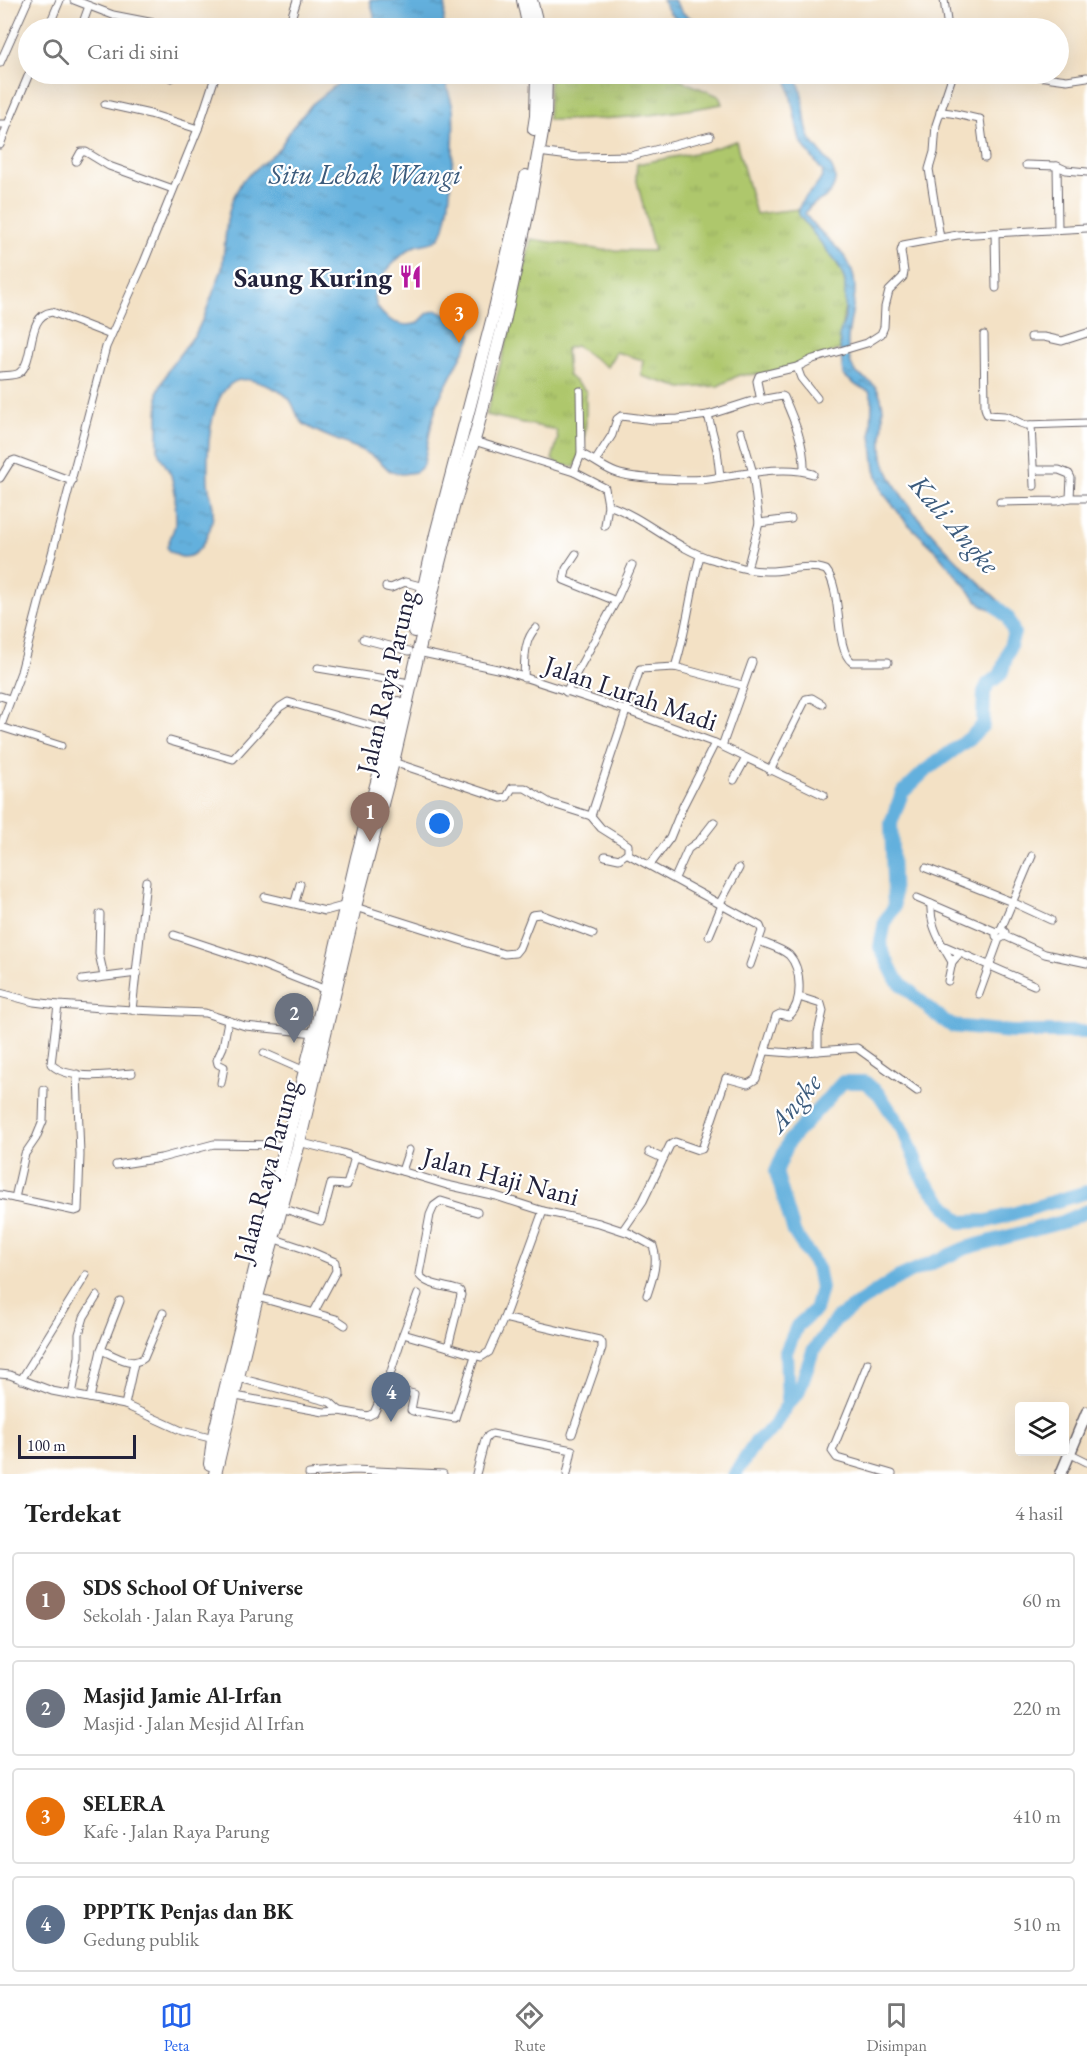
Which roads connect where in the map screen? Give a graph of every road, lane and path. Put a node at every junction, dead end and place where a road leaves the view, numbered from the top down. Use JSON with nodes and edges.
{"nodes":[{"id":1,"x":28,"y":0,"type":"edge"},
{"id":2,"x":60,"y":0,"type":"edge"},
{"id":3,"x":74,"y":0,"type":"edge"},
{"id":4,"x":297,"y":0,"type":"edge"},
{"id":5,"x":523,"y":0,"type":"edge"},
{"id":6,"x":531,"y":0,"type":"edge"},
{"id":7,"x":944,"y":0,"type":"edge"},
{"id":8,"x":89,"y":6,"type":"junction"},
{"id":9,"x":20,"y":18,"type":"edge"},
{"id":10,"x":52,"y":18,"type":"edge"},
{"id":11,"x":85,"y":18,"type":"edge"},
{"id":12,"x":126,"y":18,"type":"edge"},
{"id":13,"x":291,"y":18,"type":"edge"},
{"id":14,"x":527,"y":18,"type":"edge"},
{"id":15,"x":536,"y":18,"type":"edge"},
{"id":16,"x":947,"y":18,"type":"edge"},
{"id":17,"x":18,"y":22,"type":"edge"},
{"id":18,"x":0,"y":63,"type":"edge"},
{"id":19,"x":1087,"y":77,"type":"edge"},
{"id":20,"x":1069,"y":80,"type":"edge"},
{"id":21,"x":24,"y":84,"type":"edge"},
{"id":22,"x":213,"y":84,"type":"edge"},
{"id":23,"x":537,"y":84,"type":"edge"},
{"id":24,"x":546,"y":84,"type":"edge"},
{"id":25,"x":950,"y":84,"type":"edge"},
{"id":26,"x":105,"y":104,"type":"dead end"},
{"id":27,"x":940,"y":112,"type":"junction"},
{"id":28,"x":4,"y":124,"type":"edge"},
{"id":29,"x":198,"y":129,"type":"junction"},
{"id":30,"x":710,"y":136,"type":"dead end"},
{"id":31,"x":0,"y":145,"type":"edge"},
{"id":32,"x":538,"y":152,"type":"junction"},
{"id":33,"x":985,"y":158,"type":"dead end"},
{"id":34,"x":76,"y":161,"type":"dead end"},
{"id":35,"x":1026,"y":165,"type":"dead end"},
{"id":36,"x":1057,"y":166,"type":"junction"},
{"id":37,"x":1087,"y":172,"type":"edge"},
{"id":38,"x":173,"y":189,"type":"junction"},
{"id":39,"x":1087,"y":228,"type":"edge"},
{"id":40,"x":1058,"y":229,"type":"junction"},
{"id":41,"x":995,"y":232,"type":"junction"},
{"id":42,"x":940,"y":238,"type":"junction"},
{"id":43,"x":996,"y":288,"type":"dead end"},
{"id":44,"x":1087,"y":333,"type":"edge"},
{"id":45,"x":111,"y":335,"type":"junction"},
{"id":46,"x":984,"y":335,"type":"dead end"},
{"id":47,"x":1031,"y":337,"type":"dead end"},
{"id":48,"x":797,"y":367,"type":"junction"},
{"id":49,"x":0,"y":376,"type":"edge"},
{"id":50,"x":580,"y":391,"type":"dead end"},
{"id":51,"x":817,"y":398,"type":"dead end"},
{"id":52,"x":761,"y":401,"type":"junction"},
{"id":53,"x":708,"y":414,"type":"junction"},
{"id":54,"x":1087,"y":423,"type":"edge"},
{"id":55,"x":1031,"y":425,"type":"junction"},
{"id":56,"x":741,"y":432,"type":"dead end"},
{"id":57,"x":474,"y":441,"type":"junction"},
{"id":58,"x":581,"y":454,"type":"junction"},
{"id":59,"x":596,"y":460,"type":"junction"},
{"id":60,"x":1034,"y":470,"type":"junction"},
{"id":61,"x":804,"y":471,"type":"junction"},
{"id":62,"x":573,"y":472,"type":"junction"},
{"id":63,"x":753,"y":473,"type":"junction"},
{"id":64,"x":813,"y":474,"type":"dead end"},
{"id":65,"x":720,"y":476,"type":"junction"},
{"id":66,"x":0,"y":478,"type":"edge"},
{"id":67,"x":72,"y":481,"type":"junction"},
{"id":68,"x":1034,"y":486,"type":"dead end"},
{"id":69,"x":1070,"y":498,"type":"junction"},
{"id":70,"x":1087,"y":498,"type":"edge"},
{"id":71,"x":1000,"y":502,"type":"dead end"},
{"id":72,"x":608,"y":506,"type":"junction"},
{"id":73,"x":791,"y":519,"type":"dead end"},
{"id":74,"x":759,"y":523,"type":"junction"},
{"id":75,"x":605,"y":526,"type":"dead end"},
{"id":76,"x":576,"y":554,"type":"dead end"},
{"id":77,"x":700,"y":556,"type":"junction"},
{"id":78,"x":434,"y":562,"type":"junction"},
{"id":79,"x":632,"y":565,"type":"dead end"},
{"id":80,"x":747,"y":569,"type":"junction"},
{"id":81,"x":386,"y":587,"type":"dead end"},
{"id":82,"x":424,"y":587,"type":"junction"},
{"id":83,"x":616,"y":601,"type":"junction"},
{"id":84,"x":536,"y":628,"type":"dead end"},
{"id":85,"x":363,"y":639,"type":"dead end"},
{"id":86,"x":413,"y":652,"type":"junction"},
{"id":87,"x":752,"y":662,"type":"dead end"},
{"id":88,"x":888,"y":662,"type":"dead end"},
{"id":89,"x":675,"y":667,"type":"junction"},
{"id":90,"x":318,"y":668,"type":"dead end"},
{"id":91,"x":524,"y":678,"type":"junction"},
{"id":92,"x":404,"y":682,"type":"junction"},
{"id":93,"x":742,"y":685,"type":"junction"},
{"id":94,"x":566,"y":692,"type":"junction"},
{"id":95,"x":0,"y":696,"type":"edge"},
{"id":96,"x":10,"y":699,"type":"junction"},
{"id":97,"x":822,"y":704,"type":"dead end"},
{"id":98,"x":628,"y":711,"type":"junction"},
{"id":99,"x":653,"y":721,"type":"junction"},
{"id":100,"x":0,"y":727,"type":"edge"},
{"id":101,"x":649,"y":730,"type":"dead end"},
{"id":102,"x":390,"y":731,"type":"junction"},
{"id":103,"x":170,"y":741,"type":"dead end"},
{"id":104,"x":718,"y":745,"type":"junction"},
{"id":105,"x":61,"y":746,"type":"dead end"},
{"id":106,"x":746,"y":758,"type":"junction"},
{"id":107,"x":393,"y":762,"type":"junction"},
{"id":108,"x":770,"y":771,"type":"junction"},
{"id":109,"x":734,"y":780,"type":"dead end"},
{"id":110,"x":824,"y":795,"type":"dead end"},
{"id":111,"x":591,"y":816,"type":"junction"},
{"id":112,"x":714,"y":822,"type":"dead end"},
{"id":113,"x":627,"y":853,"type":"junction"},
{"id":114,"x":605,"y":856,"type":"dead end"},
{"id":115,"x":1032,"y":856,"type":"dead end"},
{"id":116,"x":650,"y":865,"type":"junction"},
{"id":117,"x":739,"y":868,"type":"dead end"},
{"id":118,"x":926,"y":868,"type":"dead end"},
{"id":119,"x":675,"y":878,"type":"junction"},
{"id":120,"x":146,"y":881,"type":"dead end"},
{"id":121,"x":300,"y":884,"type":"dead end"},
{"id":122,"x":265,"y":897,"type":"dead end"},
{"id":123,"x":917,"y":898,"type":"dead end"},
{"id":124,"x":295,"y":902,"type":"junction"},
{"id":125,"x":1012,"y":902,"type":"junction"},
{"id":126,"x":721,"y":904,"type":"junction"},
{"id":127,"x":931,"y":904,"type":"junction"},
{"id":128,"x":351,"y":906,"type":"junction"},
{"id":129,"x":100,"y":914,"type":"dead end"},
{"id":130,"x":1051,"y":920,"type":"dead end"},
{"id":131,"x":593,"y":934,"type":"dead end"},
{"id":132,"x":1000,"y":934,"type":"junction"},
{"id":133,"x":174,"y":935,"type":"dead end"},
{"id":134,"x":709,"y":936,"type":"dead end"},
{"id":135,"x":759,"y":941,"type":"junction"},
{"id":136,"x":942,"y":945,"type":"junction"},
{"id":137,"x":960,"y":953,"type":"junction"},
{"id":138,"x":951,"y":962,"type":"junction"},
{"id":139,"x":1087,"y":963,"type":"edge"},
{"id":140,"x":750,"y":965,"type":"dead end"},
{"id":141,"x":989,"y":966,"type":"junction"},
{"id":142,"x":137,"y":973,"type":"junction"},
{"id":143,"x":104,"y":976,"type":"junction"},
{"id":144,"x":82,"y":980,"type":"dead end"},
{"id":145,"x":948,"y":981,"type":"dead end"},
{"id":146,"x":1034,"y":986,"type":"dead end"},
{"id":147,"x":327,"y":990,"type":"junction"},
{"id":148,"x":0,"y":993,"type":"edge"},
{"id":149,"x":979,"y":994,"type":"dead end"},
{"id":150,"x":799,"y":997,"type":"junction"},
{"id":151,"x":58,"y":1005,"type":"junction"},
{"id":152,"x":132,"y":1010,"type":"junction"},
{"id":153,"x":228,"y":1021,"type":"junction"},
{"id":154,"x":315,"y":1034,"type":"junction"},
{"id":155,"x":766,"y":1051,"type":"junction"},
{"id":156,"x":818,"y":1051,"type":"junction"},
{"id":157,"x":264,"y":1053,"type":"dead end"},
{"id":158,"x":305,"y":1071,"type":"junction"},
{"id":159,"x":132,"y":1073,"type":"dead end"},
{"id":160,"x":77,"y":1074,"type":"junction"},
{"id":161,"x":221,"y":1083,"type":"dead end"},
{"id":162,"x":44,"y":1090,"type":"dead end"},
{"id":163,"x":917,"y":1091,"type":"dead end"},
{"id":164,"x":290,"y":1142,"type":"junction"},
{"id":165,"x":409,"y":1150,"type":"dead end"},
{"id":166,"x":649,"y":1152,"type":"dead end"},
{"id":167,"x":355,"y":1157,"type":"junction"},
{"id":168,"x":662,"y":1158,"type":"junction"},
{"id":169,"x":116,"y":1165,"type":"dead end"},
{"id":170,"x":402,"y":1171,"type":"junction"},
{"id":171,"x":0,"y":1195,"type":"edge"},
{"id":172,"x":15,"y":1198,"type":"junction"},
{"id":173,"x":276,"y":1206,"type":"junction"},
{"id":174,"x":543,"y":1211,"type":"junction"},
{"id":175,"x":477,"y":1212,"type":"dead end"},
{"id":176,"x":623,"y":1230,"type":"junction"},
{"id":177,"x":268,"y":1237,"type":"junction"},
{"id":178,"x":86,"y":1275,"type":"dead end"},
{"id":179,"x":418,"y":1294,"type":"dead end"},
{"id":180,"x":647,"y":1295,"type":"dead end"},
{"id":181,"x":97,"y":1296,"type":"dead end"},
{"id":182,"x":257,"y":1297,"type":"junction"},
{"id":183,"x":120,"y":1301,"type":"dead end"},
{"id":184,"x":314,"y":1312,"type":"junction"},
{"id":185,"x":163,"y":1313,"type":"dead end"},
{"id":186,"x":504,"y":1318,"type":"junction"},
{"id":187,"x":345,"y":1325,"type":"dead end"},
{"id":188,"x":403,"y":1334,"type":"junction"},
{"id":189,"x":448,"y":1347,"type":"junction"},
{"id":190,"x":101,"y":1350,"type":"junction"},
{"id":191,"x":475,"y":1356,"type":"junction"},
{"id":192,"x":134,"y":1363,"type":"junction"},
{"id":193,"x":868,"y":1363,"type":"dead end"},
{"id":194,"x":0,"y":1374,"type":"edge"},
{"id":195,"x":234,"y":1376,"type":"junction"},
{"id":196,"x":21,"y":1380,"type":"junction"},
{"id":197,"x":386,"y":1387,"type":"junction"},
{"id":198,"x":72,"y":1395,"type":"junction"},
{"id":199,"x":229,"y":1395,"type":"junction"},
{"id":200,"x":313,"y":1397,"type":"junction"},
{"id":201,"x":90,"y":1398,"type":"junction"},
{"id":202,"x":124,"y":1405,"type":"junction"},
{"id":203,"x":309,"y":1408,"type":"junction"},
{"id":204,"x":340,"y":1411,"type":"junction"},
{"id":205,"x":1087,"y":1412,"type":"edge"},
{"id":206,"x":572,"y":1434,"type":"dead end"},
{"id":207,"x":218,"y":1441,"type":"junction"},
{"id":208,"x":1069,"y":1453,"type":"joint"},
{"id":209,"x":1068,"y":1456,"type":"edge"},
{"id":210,"x":1087,"y":1462,"type":"edge"},
{"id":211,"x":208,"y":1474,"type":"edge"},
{"id":212,"x":215,"y":1474,"type":"edge"},
{"id":213,"x":309,"y":1474,"type":"edge"},
{"id":214,"x":443,"y":1474,"type":"edge"},
{"id":215,"x":476,"y":1474,"type":"edge"},
{"id":216,"x":567,"y":1474,"type":"edge"},
{"id":217,"x":892,"y":1474,"type":"edge"},
{"id":218,"x":1061,"y":1474,"type":"edge"}],
"edges":[{"from":1,"to":9,"type":"street"},
{"from":2,"to":10,"type":"street"},
{"from":3,"to":8,"type":"street"},
{"from":4,"to":13,"type":"street"},
{"from":5,"to":14,"type":"highway"},
{"from":6,"to":15,"type":"highway"},
{"from":7,"to":16,"type":"street"},
{"from":8,"to":11,"type":"street"},
{"from":8,"to":12,"type":"street"},
{"from":17,"to":18,"type":"street"},
{"from":19,"to":20,"type":"street"},
{"from":21,"to":28,"type":"street"},
{"from":22,"to":29,"type":"street"},
{"from":23,"to":78,"type":"highway","name":"Jalan Raya Parung"},
{"from":24,"to":32,"type":"highway","name":"Jalan Raya Parung"},
{"from":25,"to":27,"type":"street"},
{"from":26,"to":29,"type":"street"},
{"from":27,"to":33,"type":"street"},
{"from":27,"to":42,"type":"street"},
{"from":28,"to":31,"type":"street"},
{"from":29,"to":38,"type":"street"},
{"from":30,"to":32,"type":"street"},
{"from":32,"to":57,"type":"highway","name":"Jalan Raya Parung"},
{"from":34,"to":38,"type":"street"},
{"from":35,"to":36,"type":"street"},
{"from":36,"to":37,"type":"street"},
{"from":36,"to":40,"type":"street"},
{"from":38,"to":45,"type":"street"},
{"from":39,"to":40,"type":"street"},
{"from":40,"to":41,"type":"street"},
{"from":41,"to":42,"type":"street"},
{"from":41,"to":43,"type":"street"},
{"from":42,"to":48,"type":"street"},
{"from":44,"to":47,"type":"street"},
{"from":45,"to":49,"type":"street"},
{"from":45,"to":67,"type":"street"},
{"from":46,"to":55,"type":"street"},
{"from":48,"to":51,"type":"street"},
{"from":48,"to":52,"type":"street"},
{"from":50,"to":58,"type":"street"},
{"from":52,"to":53,"type":"street"},
{"from":52,"to":61,"type":"street"},
{"from":53,"to":59,"type":"street"},
{"from":53,"to":65,"type":"street"},
{"from":54,"to":55,"type":"street"},
{"from":55,"to":60,"type":"street"},
{"from":56,"to":63,"type":"street"},
{"from":57,"to":62,"type":"street"},
{"from":57,"to":78,"type":"highway","name":"Jalan Raya Parung"},
{"from":58,"to":59,"type":"street"},
{"from":58,"to":62,"type":"street"},
{"from":59,"to":65,"type":"street"},
{"from":60,"to":68,"type":"street"},
{"from":60,"to":69,"type":"street"},
{"from":61,"to":63,"type":"street"},
{"from":61,"to":64,"type":"street"},
{"from":62,"to":72,"type":"street"},
{"from":63,"to":65,"type":"street"},
{"from":63,"to":74,"type":"street"},
{"from":66,"to":67,"type":"street"},
{"from":67,"to":96,"type":"street"},
{"from":69,"to":70,"type":"street"},
{"from":69,"to":71,"type":"street"},
{"from":72,"to":75,"type":"street"},
{"from":72,"to":77,"type":"street"},
{"from":73,"to":74,"type":"street"},
{"from":74,"to":80,"type":"street"},
{"from":76,"to":83,"type":"street"},
{"from":77,"to":80,"type":"street"},
{"from":77,"to":89,"type":"street"},
{"from":78,"to":82,"type":"highway","name":"Jalan Raya Parung"},
{"from":78,"to":86,"type":"highway","name":"Jalan Raya Parung"},
{"from":79,"to":83,"type":"street"},
{"from":80,"to":88,"type":"street"},
{"from":81,"to":82,"type":"street"},
{"from":82,"to":86,"type":"highway","name":"Jalan Raya Parung"},
{"from":83,"to":94,"type":"street"},
{"from":84,"to":91,"type":"street"},
{"from":85,"to":86,"type":"street","name":"Jalan Lurah Madi"},
{"from":86,"to":91,"type":"street","name":"Jalan Lurah Madi"},
{"from":86,"to":92,"type":"highway","name":"Jalan Raya Parung"},
{"from":86,"to":107,"type":"highway","name":"Jalan Raya Parung"},
{"from":87,"to":93,"type":"street"},
{"from":89,"to":93,"type":"street"},
{"from":89,"to":98,"type":"street"},
{"from":90,"to":92,"type":"street"},
{"from":91,"to":94,"type":"street","name":"Jalan Lurah Madi"},
{"from":92,"to":102,"type":"highway","name":"Jalan Raya Parung"},
{"from":93,"to":104,"type":"street"},
{"from":94,"to":98,"type":"street","name":"Jalan Lurah Madi"},
{"from":95,"to":96,"type":"street"},
{"from":96,"to":100,"type":"street"},
{"from":97,"to":108,"type":"street"},
{"from":98,"to":99,"type":"street","name":"Jalan Lurah Madi"},
{"from":98,"to":111,"type":"street"},
{"from":99,"to":101,"type":"street"},
{"from":99,"to":104,"type":"street","name":"Jalan Lurah Madi"},
{"from":100,"to":105,"type":"street"},
{"from":102,"to":103,"type":"street"},
{"from":102,"to":128,"type":"highway","name":"Jalan Raya Parung"},
{"from":104,"to":106,"type":"street","name":"Jalan Lurah Madi"},
{"from":104,"to":116,"type":"street"},
{"from":106,"to":108,"type":"street","name":"Jalan Lurah Madi"},
{"from":106,"to":109,"type":"street"},
{"from":107,"to":111,"type":"street"},
{"from":107,"to":128,"type":"highway","name":"Jalan Raya Parung"},
{"from":108,"to":110,"type":"street","name":"Jalan Lurah Madi"},
{"from":111,"to":113,"type":"street"},
{"from":112,"to":119,"type":"street"},
{"from":113,"to":114,"type":"street"},
{"from":113,"to":116,"type":"street"},
{"from":115,"to":125,"type":"street"},
{"from":116,"to":119,"type":"street"},
{"from":117,"to":126,"type":"street"},
{"from":118,"to":125,"type":"street"},
{"from":119,"to":126,"type":"street"},
{"from":120,"to":142,"type":"street"},
{"from":121,"to":124,"type":"street"},
{"from":122,"to":124,"type":"street"},
{"from":123,"to":127,"type":"street"},
{"from":124,"to":128,"type":"street"},
{"from":125,"to":130,"type":"street"},
{"from":125,"to":132,"type":"street"},
{"from":126,"to":134,"type":"street"},
{"from":126,"to":135,"type":"street"},
{"from":127,"to":132,"type":"street"},
{"from":127,"to":136,"type":"street"},
{"from":128,"to":131,"type":"street"},
{"from":128,"to":147,"type":"highway","name":"Jalan Raya Parung"},
{"from":128,"to":164,"type":"highway","name":"Jalan Raya Parung"},
{"from":129,"to":143,"type":"street"},
{"from":132,"to":139,"type":"street"},
{"from":132,"to":141,"type":"street"},
{"from":133,"to":147,"type":"street"},
{"from":135,"to":140,"type":"street"},
{"from":135,"to":150,"type":"street"},
{"from":136,"to":137,"type":"street"},
{"from":136,"to":138,"type":"street"},
{"from":137,"to":138,"type":"street"},
{"from":137,"to":141,"type":"street"},
{"from":138,"to":145,"type":"street"},
{"from":141,"to":146,"type":"street"},
{"from":141,"to":149,"type":"street"},
{"from":142,"to":143,"type":"street"},
{"from":142,"to":152,"type":"street"},
{"from":143,"to":144,"type":"street"},
{"from":147,"to":154,"type":"highway","name":"Jalan Raya Parung"},
{"from":148,"to":151,"type":"street"},
{"from":150,"to":155,"type":"street"},
{"from":150,"to":156,"type":"street"},
{"from":151,"to":152,"type":"street"},
{"from":151,"to":160,"type":"street"},
{"from":152,"to":153,"type":"street"},
{"from":153,"to":154,"type":"street"},
{"from":153,"to":161,"type":"street"},
{"from":154,"to":158,"type":"highway","name":"Jalan Raya Parung"},
{"from":155,"to":156,"type":"street"},
{"from":155,"to":168,"type":"street"},
{"from":156,"to":163,"type":"street"},
{"from":157,"to":158,"type":"street"},
{"from":158,"to":164,"type":"highway","name":"Jalan Raya Parung"},
{"from":159,"to":160,"type":"street"},
{"from":160,"to":172,"type":"street"},
{"from":162,"to":172,"type":"street"},
{"from":164,"to":167,"type":"street","name":"Jalan Haji Nani"},
{"from":164,"to":169,"type":"street","name":"Jalan Haji Nani"},
{"from":164,"to":173,"type":"highway","name":"Jalan Raya Parung"},
{"from":165,"to":170,"type":"street"},
{"from":166,"to":168,"type":"street"},
{"from":167,"to":170,"type":"street","name":"Jalan Haji Nani"},
{"from":167,"to":173,"type":"street"},
{"from":168,"to":176,"type":"street"},
{"from":170,"to":174,"type":"street","name":"Jalan Haji Nani"},
{"from":171,"to":172,"type":"street"},
{"from":173,"to":177,"type":"highway","name":"Jalan Raya Parung"},
{"from":174,"to":176,"type":"street","name":"Jalan Haji Nani"},
{"from":174,"to":186,"type":"street"},
{"from":175,"to":189,"type":"street"},
{"from":176,"to":180,"type":"street","name":"Jalan Haji Nani"},
{"from":177,"to":182,"type":"highway","name":"Jalan Raya Parung"},
{"from":177,"to":184,"type":"street"},
{"from":177,"to":195,"type":"highway","name":"Jalan Raya Parung"},
{"from":178,"to":196,"type":"street"},
{"from":179,"to":188,"type":"street"},
{"from":181,"to":198,"type":"street"},
{"from":182,"to":184,"type":"street"},
{"from":182,"to":195,"type":"highway","name":"Jalan Raya Parung"},
{"from":183,"to":190,"type":"street"},
{"from":184,"to":187,"type":"street"},
{"from":185,"to":192,"type":"street"},
{"from":186,"to":191,"type":"street"},
{"from":186,"to":206,"type":"street"},
{"from":188,"to":189,"type":"street"},
{"from":188,"to":197,"type":"street"},
{"from":189,"to":191,"type":"street"},
{"from":190,"to":192,"type":"street"},
{"from":190,"to":201,"type":"street"},
{"from":191,"to":197,"type":"street"},
{"from":192,"to":202,"type":"street"},
{"from":193,"to":217,"type":"street"},
{"from":194,"to":196,"type":"street"},
{"from":195,"to":199,"type":"highway","name":"Jalan Raya Parung"},
{"from":195,"to":200,"type":"street"},
{"from":196,"to":198,"type":"street"},
{"from":197,"to":204,"type":"street"},
{"from":198,"to":201,"type":"street"},
{"from":199,"to":203,"type":"street"},
{"from":199,"to":207,"type":"highway","name":"Jalan Raya Parung"},
{"from":200,"to":203,"type":"street"},
{"from":200,"to":204,"type":"street"},
{"from":201,"to":202,"type":"street"},
{"from":202,"to":207,"type":"street"},
{"from":203,"to":204,"type":"street"},
{"from":205,"to":208,"type":"main road"},
{"from":207,"to":211,"type":"highway","name":"Jalan Raya Parung"},
{"from":207,"to":212,"type":"highway","name":"Jalan Raya Parung"},
{"from":208,"to":210,"type":"street"},
{"from":209,"to":218,"type":"main road"},
{"from":213,"to":214,"type":"street"},
{"from":215,"to":216,"type":"street"}]}
